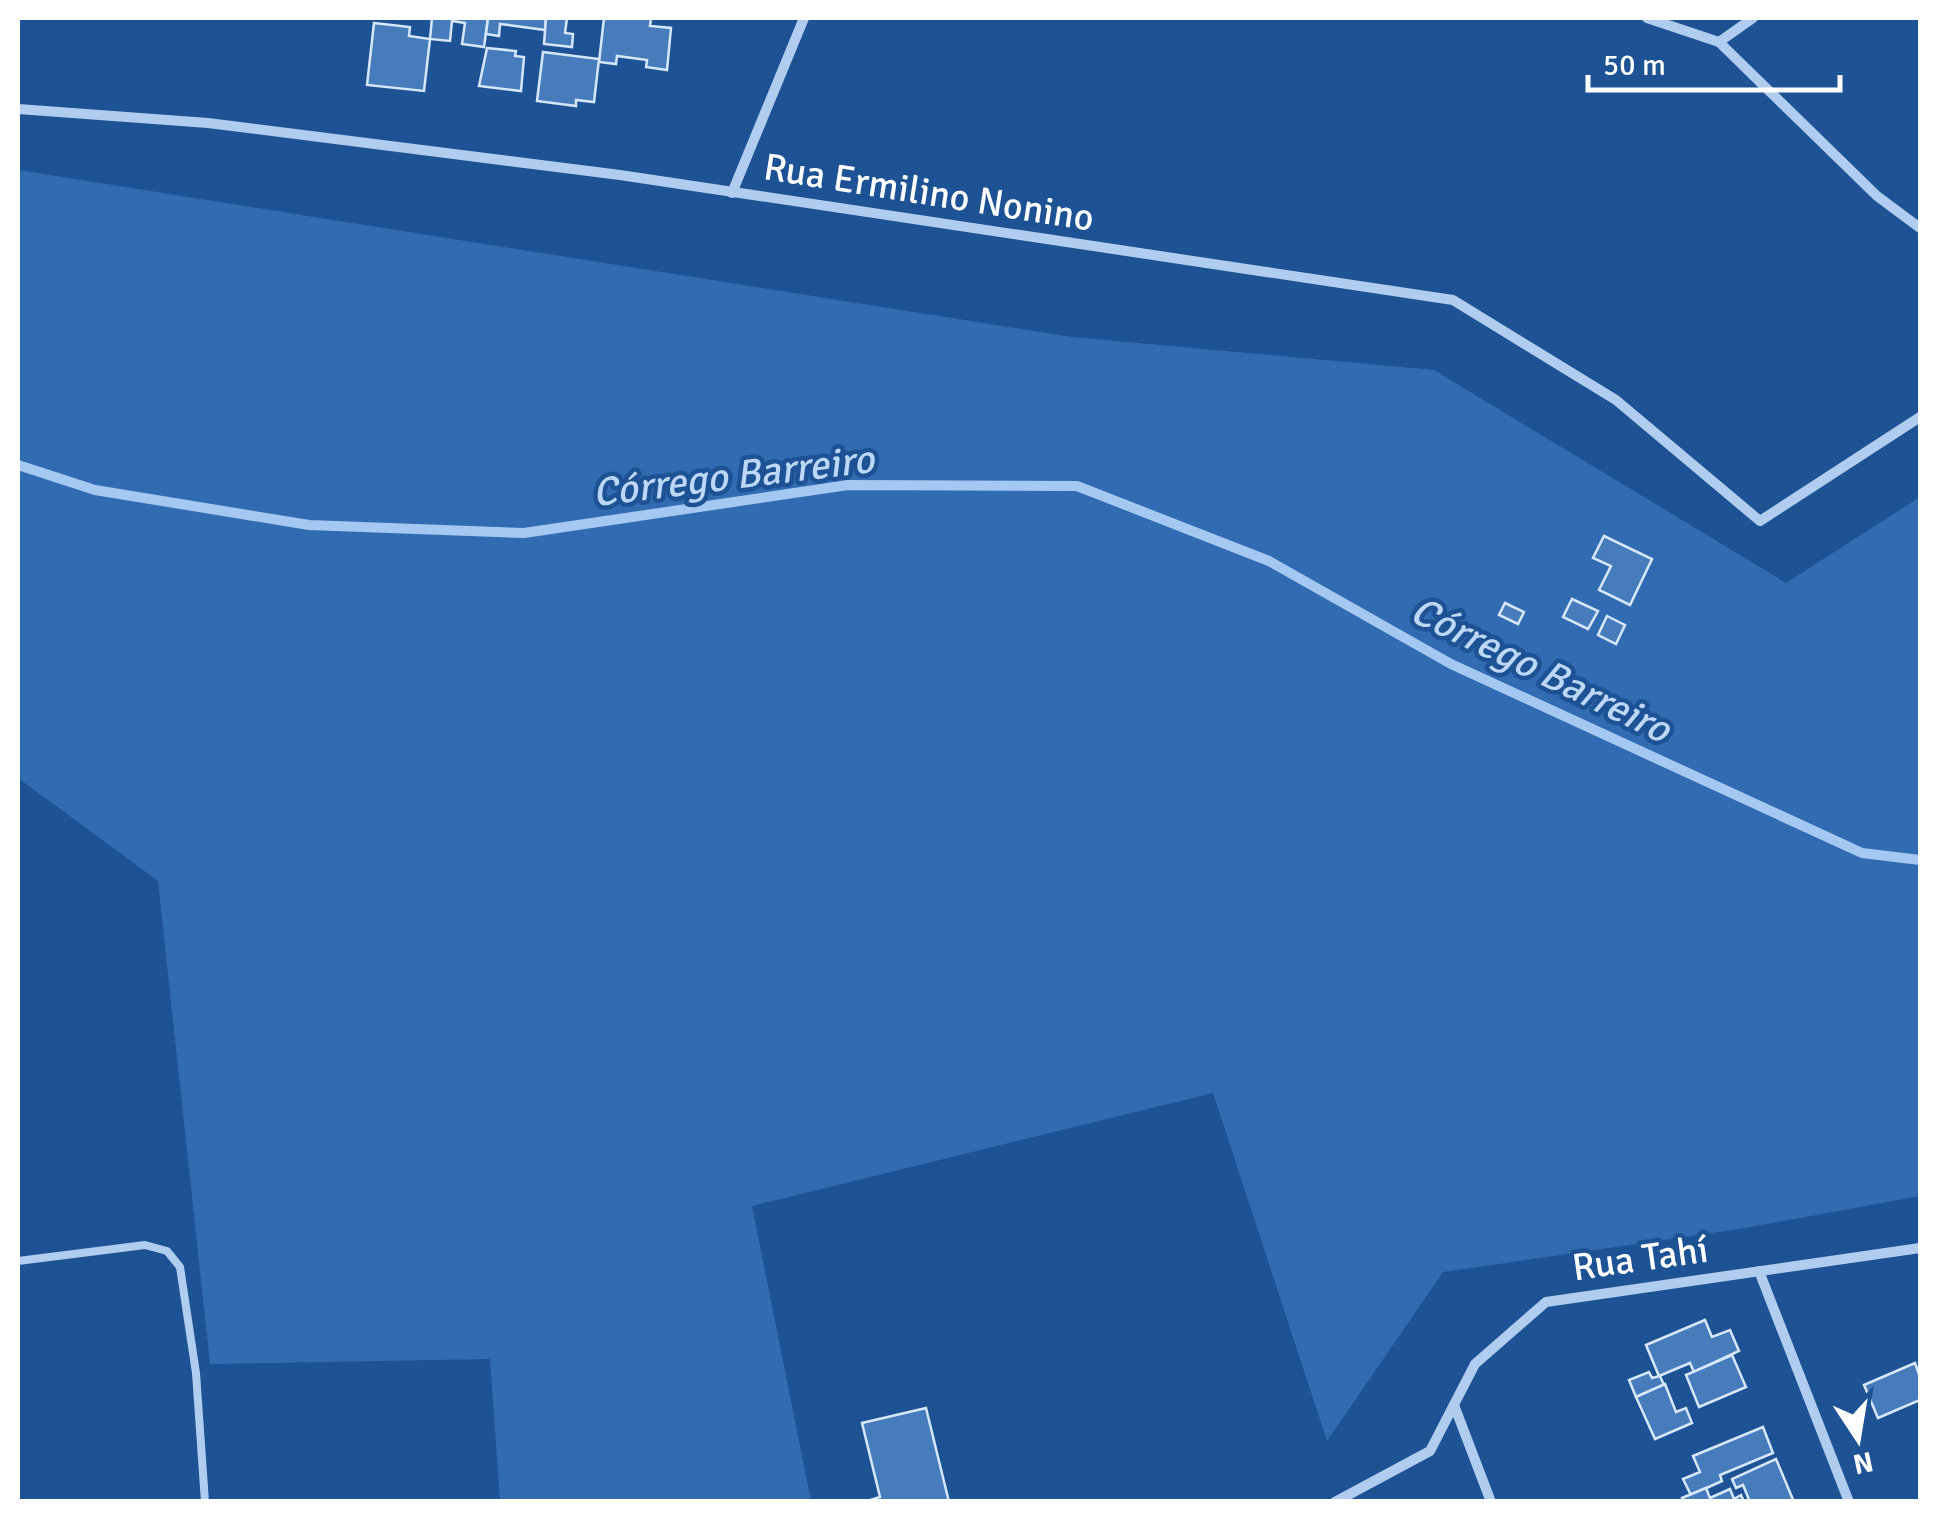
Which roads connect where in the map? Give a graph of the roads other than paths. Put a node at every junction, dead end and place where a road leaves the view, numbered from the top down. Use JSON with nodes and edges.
{"nodes":[{"id":1,"x":804,"y":18,"type":"edge"},
{"id":2,"x":1647,"y":18,"type":"edge"},
{"id":3,"x":1753,"y":18,"type":"edge"},
{"id":4,"x":1719,"y":42,"type":"junction"},
{"id":5,"x":18,"y":108,"type":"edge"},
{"id":6,"x":732,"y":193,"type":"junction"},
{"id":7,"x":1920,"y":228,"type":"edge"},
{"id":8,"x":1920,"y":416,"type":"edge"},
{"id":9,"x":1920,"y":1248,"type":"edge"},
{"id":10,"x":18,"y":1260,"type":"edge"},
{"id":11,"x":1760,"y":1271,"type":"junction"},
{"id":12,"x":1454,"y":1405,"type":"junction"},
{"id":13,"x":205,"y":1502,"type":"edge"},
{"id":14,"x":1335,"y":1502,"type":"edge"},
{"id":15,"x":1490,"y":1502,"type":"edge"},
{"id":16,"x":1849,"y":1502,"type":"edge"}],
"edges":[{"from":1,"to":6,"type":"street"},
{"from":2,"to":4,"type":"street"},
{"from":3,"to":4,"type":"street"},
{"from":4,"to":7,"type":"street"},
{"from":5,"to":6,"type":"street","name":"Rua Ermilino Nonino"},
{"from":6,"to":8,"type":"street","name":"Rua Ermilino Nonino"},
{"from":9,"to":11,"type":"street","name":"Rua Tahí"},
{"from":10,"to":13,"type":"lane"},
{"from":11,"to":12,"type":"street","name":"Rua Tahí"},
{"from":11,"to":16,"type":"street"},
{"from":12,"to":14,"type":"street","name":"Rua Tahí"},
{"from":12,"to":15,"type":"street"}]}
